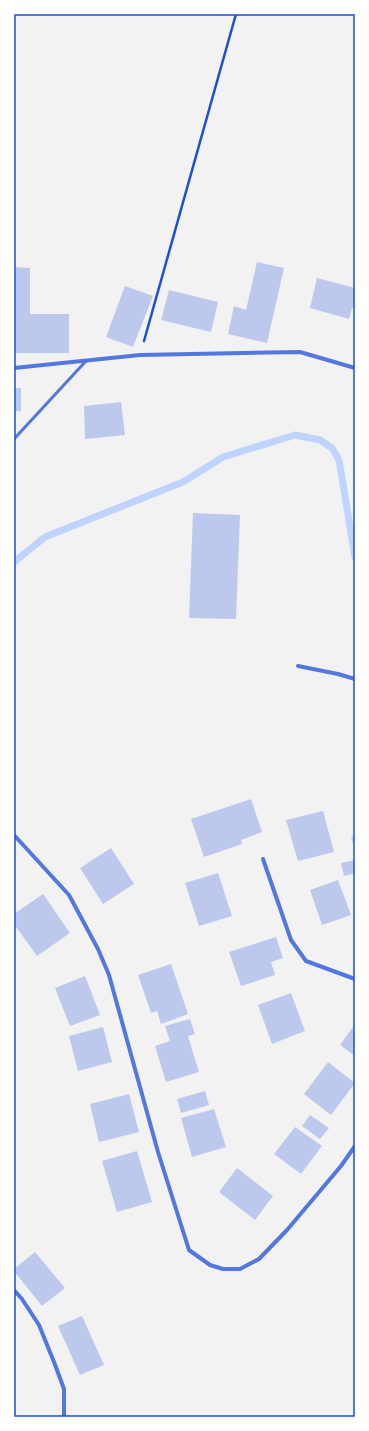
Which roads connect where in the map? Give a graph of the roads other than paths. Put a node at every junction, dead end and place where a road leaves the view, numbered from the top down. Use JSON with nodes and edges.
{"nodes":[{"id":1,"x":86,"y":361,"type":"junction"},
{"id":2,"x":14,"y":368,"type":"edge"},
{"id":3,"x":355,"y":368,"type":"edge"},
{"id":4,"x":14,"y":439,"type":"edge"},
{"id":5,"x":298,"y":666,"type":"dead end"},
{"id":6,"x":355,"y":679,"type":"edge"},
{"id":7,"x":14,"y":835,"type":"edge"},
{"id":8,"x":263,"y":859,"type":"dead end"},
{"id":9,"x":355,"y":979,"type":"edge"},
{"id":10,"x":355,"y":1146,"type":"edge"},
{"id":11,"x":14,"y":1290,"type":"edge"},
{"id":12,"x":64,"y":1417,"type":"edge"}],
"edges":[{"from":1,"to":2,"type":"street"},
{"from":1,"to":3,"type":"street"},
{"from":1,"to":4,"type":"lane"},
{"from":5,"to":6,"type":"street"},
{"from":7,"to":10,"type":"street"},
{"from":8,"to":9,"type":"street"},
{"from":11,"to":12,"type":"street"}]}
